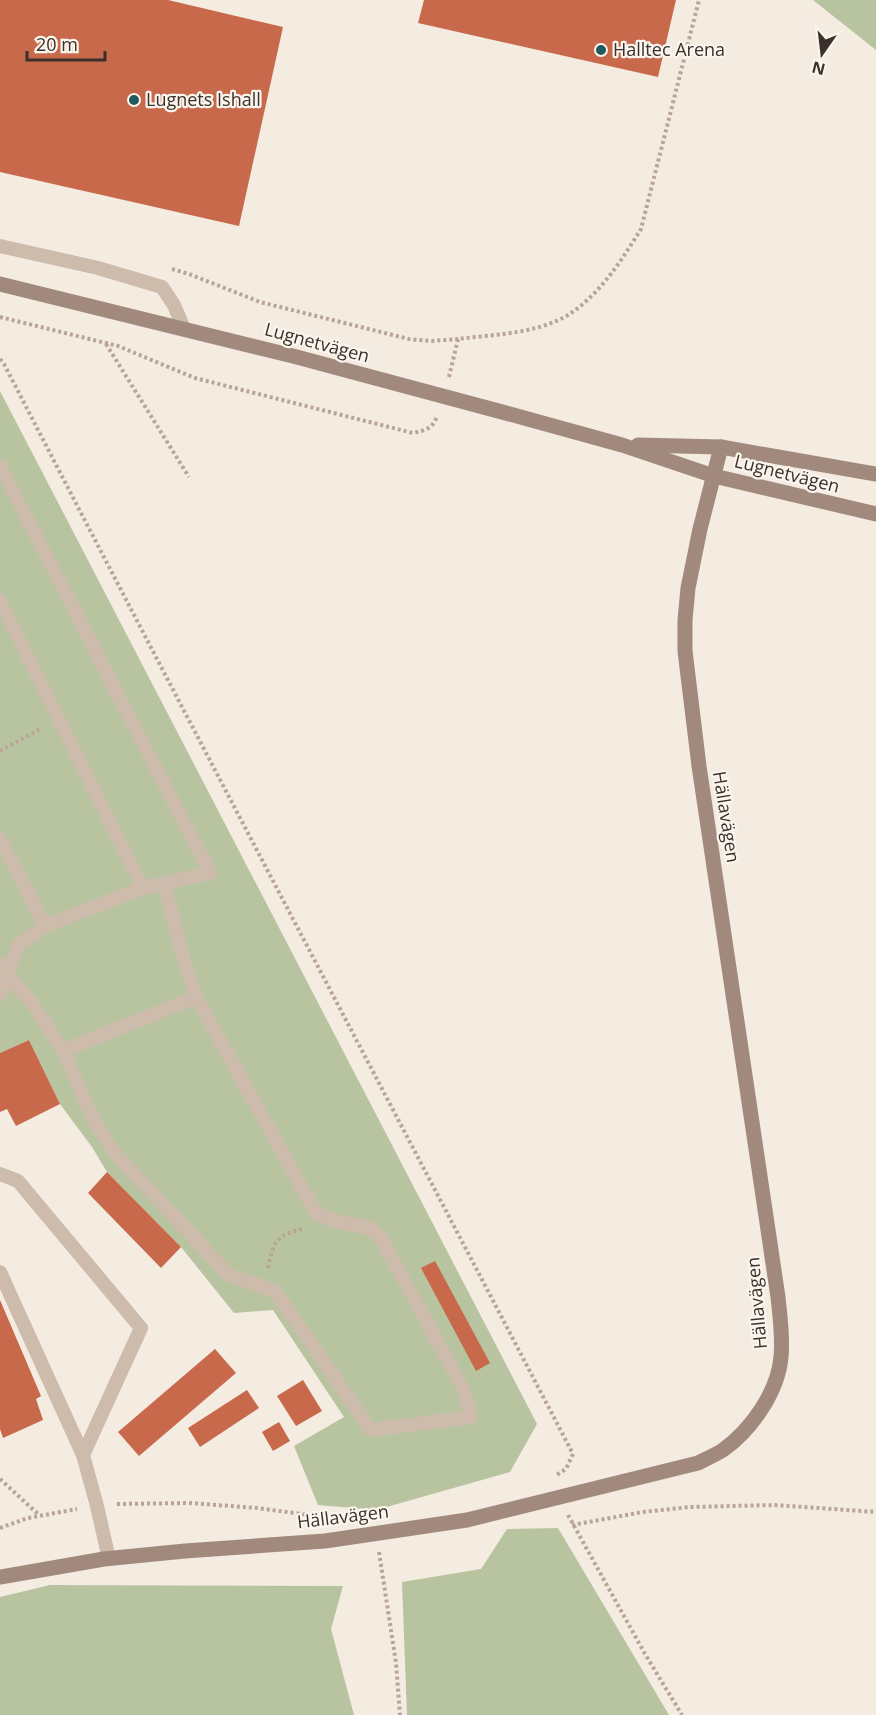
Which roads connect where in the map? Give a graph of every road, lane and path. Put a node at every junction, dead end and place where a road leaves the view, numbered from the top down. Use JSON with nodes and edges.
{"nodes":[{"id":1,"x":699,"y":0,"type":"edge"},
{"id":2,"x":0,"y":246,"type":"edge"},
{"id":3,"x":167,"y":268,"type":"dead end"},
{"id":4,"x":0,"y":284,"type":"edge"},
{"id":5,"x":0,"y":317,"type":"edge"},
{"id":6,"x":184,"y":329,"type":"junction"},
{"id":7,"x":458,"y":339,"type":"junction"},
{"id":8,"x":106,"y":344,"type":"junction"},
{"id":9,"x":0,"y":359,"type":"edge"},
{"id":10,"x":443,"y":396,"type":"junction"},
{"id":11,"x":622,"y":445,"type":"junction"},
{"id":12,"x":721,"y":447,"type":"junction"},
{"id":13,"x":0,"y":466,"type":"edge"},
{"id":14,"x":876,"y":474,"type":"edge"},
{"id":15,"x":714,"y":476,"type":"junction"},
{"id":16,"x":189,"y":477,"type":"dead end"},
{"id":17,"x":876,"y":514,"type":"edge"},
{"id":18,"x":0,"y":601,"type":"edge"},
{"id":19,"x":59,"y":719,"type":"junction"},
{"id":20,"x":0,"y":751,"type":"edge"},
{"id":21,"x":0,"y":839,"type":"edge"},
{"id":22,"x":164,"y":883,"type":"junction"},
{"id":23,"x":143,"y":888,"type":"junction"},
{"id":24,"x":45,"y":926,"type":"junction"},
{"id":25,"x":3,"y":969,"type":"edge"},
{"id":26,"x":0,"y":995,"type":"edge"},
{"id":27,"x":196,"y":997,"type":"junction"},
{"id":28,"x":63,"y":1051,"type":"junction"},
{"id":29,"x":0,"y":1174,"type":"edge"},
{"id":30,"x":339,"y":1222,"type":"junction"},
{"id":31,"x":0,"y":1272,"type":"edge"},
{"id":32,"x":269,"y":1289,"type":"junction"},
{"id":33,"x":83,"y":1455,"type":"junction"},
{"id":34,"x":554,"y":1477,"type":"dead end"},
{"id":35,"x":0,"y":1479,"type":"edge"},
{"id":36,"x":97,"y":1506,"type":"junction"},
{"id":37,"x":876,"y":1512,"type":"edge"},
{"id":38,"x":40,"y":1516,"type":"junction"},
{"id":39,"x":339,"y":1519,"type":"dead end"},
{"id":40,"x":0,"y":1528,"type":"edge"},
{"id":41,"x":376,"y":1533,"type":"junction"},
{"id":42,"x":109,"y":1559,"type":"junction"},
{"id":43,"x":0,"y":1577,"type":"edge"},
{"id":44,"x":400,"y":1715,"type":"edge"},
{"id":45,"x":682,"y":1715,"type":"edge"}],
"edges":[{"from":1,"to":7,"type":"path"},
{"from":2,"to":6,"type":"lane"},
{"from":3,"to":7,"type":"path"},
{"from":4,"to":6,"type":"street","name":"Lugnetvägen"},
{"from":5,"to":8,"type":"path"},
{"from":6,"to":10,"type":"street","name":"Lugnetvägen"},
{"from":7,"to":10,"type":"path"},
{"from":8,"to":10,"type":"path"},
{"from":8,"to":16,"type":"path"},
{"from":9,"to":34,"type":"path"},
{"from":10,"to":11,"type":"street","name":"Lugnetvägen"},
{"from":11,"to":12,"type":"street","name":"Lugnetvägen"},
{"from":11,"to":15,"type":"street","name":"Lugnetvägen"},
{"from":12,"to":14,"type":"street","name":"Lugnetvägen"},
{"from":12,"to":15,"type":"street","name":"Hällavägen"},
{"from":13,"to":22,"type":"lane"},
{"from":15,"to":17,"type":"street","name":"Lugnetvägen"},
{"from":15,"to":41,"type":"street","name":"Hällavägen"},
{"from":18,"to":19,"type":"lane"},
{"from":19,"to":20,"type":"path"},
{"from":19,"to":23,"type":"lane"},
{"from":21,"to":24,"type":"lane"},
{"from":22,"to":23,"type":"lane"},
{"from":22,"to":27,"type":"lane"},
{"from":23,"to":24,"type":"lane"},
{"from":24,"to":25,"type":"lane"},
{"from":25,"to":26,"type":"lane"},
{"from":25,"to":28,"type":"lane"},
{"from":27,"to":28,"type":"lane"},
{"from":27,"to":30,"type":"lane"},
{"from":28,"to":32,"type":"lane"},
{"from":29,"to":33,"type":"lane"},
{"from":30,"to":32,"type":"path"},
{"from":30,"to":32,"type":"lane"},
{"from":31,"to":33,"type":"lane"},
{"from":33,"to":36,"type":"lane"},
{"from":35,"to":38,"type":"path"},
{"from":36,"to":38,"type":"path"},
{"from":36,"to":39,"type":"path"},
{"from":36,"to":42,"type":"lane"},
{"from":37,"to":45,"type":"path"},
{"from":38,"to":40,"type":"path"},
{"from":41,"to":42,"type":"street","name":"Hällavägen"},
{"from":41,"to":44,"type":"path"},
{"from":42,"to":43,"type":"street","name":"Hällavägen"}]}
